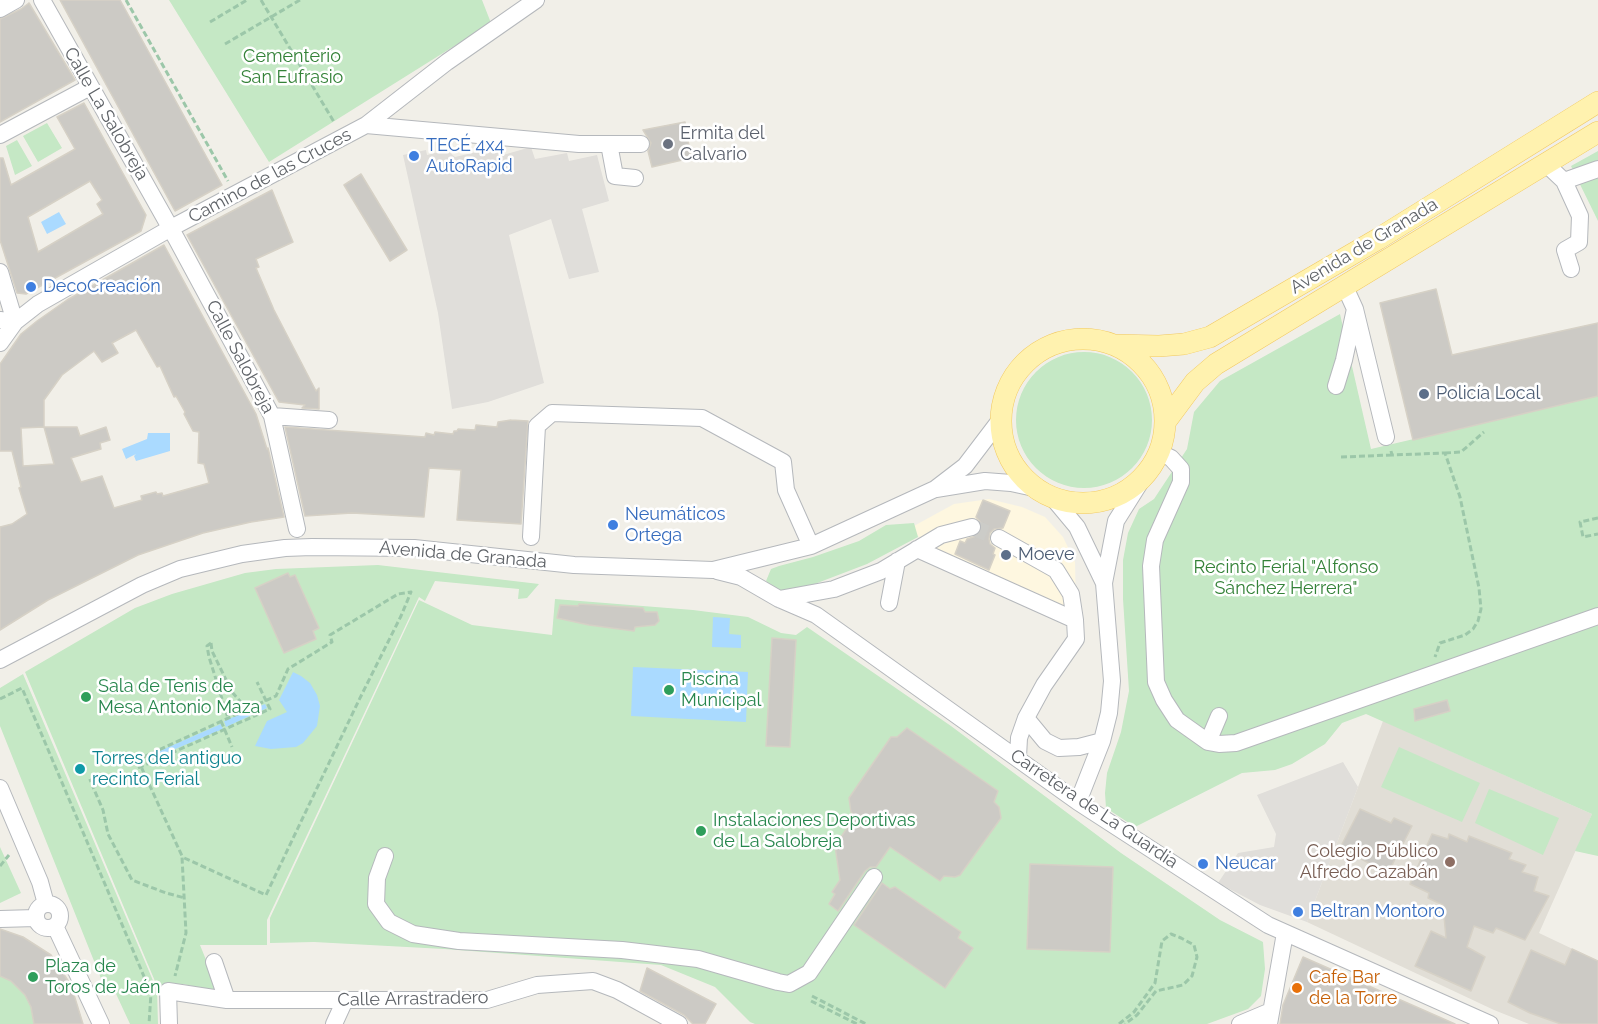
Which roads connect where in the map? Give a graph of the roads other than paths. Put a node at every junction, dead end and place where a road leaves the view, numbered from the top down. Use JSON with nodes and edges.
{"nodes":[{"id":1,"x":16,"y":0,"type":"edge"},
{"id":2,"x":42,"y":0,"type":"edge"},
{"id":3,"x":536,"y":0,"type":"edge"},
{"id":4,"x":0,"y":9,"type":"edge"},
{"id":5,"x":90,"y":87,"type":"junction"},
{"id":6,"x":1598,"y":102,"type":"edge"},
{"id":7,"x":366,"y":125,"type":"junction"},
{"id":8,"x":1598,"y":132,"type":"edge"},
{"id":9,"x":0,"y":135,"type":"edge"},
{"id":10,"x":609,"y":144,"type":"junction"},
{"id":11,"x":641,"y":144,"type":"dead end"},
{"id":12,"x":1545,"y":163,"type":"junction"},
{"id":13,"x":1598,"y":169,"type":"edge"},
{"id":14,"x":635,"y":178,"type":"dead end"},
{"id":15,"x":1564,"y":181,"type":"junction"},
{"id":16,"x":171,"y":228,"type":"junction"},
{"id":17,"x":1571,"y":269,"type":"dead end"},
{"id":18,"x":0,"y":272,"type":"edge"},
{"id":19,"x":1345,"y":287,"type":"junction"},
{"id":20,"x":1354,"y":309,"type":"junction"},
{"id":21,"x":8,"y":321,"type":"edge"},
{"id":22,"x":0,"y":343,"type":"edge"},
{"id":23,"x":1115,"y":345,"type":"junction"},
{"id":24,"x":1336,"y":386,"type":"dead end"},
{"id":25,"x":272,"y":416,"type":"junction"},
{"id":26,"x":329,"y":420,"type":"dead end"},
{"id":27,"x":1000,"y":420,"type":"junction"},
{"id":28,"x":1166,"y":421,"type":"junction"},
{"id":29,"x":1386,"y":437,"type":"road end"},
{"id":30,"x":1160,"y":453,"type":"junction"},
{"id":31,"x":1143,"y":478,"type":"junction"},
{"id":32,"x":935,"y":489,"type":"junction"},
{"id":33,"x":1043,"y":493,"type":"junction"},
{"id":34,"x":972,"y":527,"type":"tunnel mouth"},
{"id":35,"x":297,"y":529,"type":"dead end"},
{"id":36,"x":531,"y":537,"type":"dead end"},
{"id":37,"x":999,"y":538,"type":"tunnel mouth"},
{"id":38,"x":812,"y":546,"type":"junction"},
{"id":39,"x":917,"y":549,"type":"junction"},
{"id":40,"x":897,"y":561,"type":"junction"},
{"id":41,"x":713,"y":570,"type":"junction"},
{"id":42,"x":1104,"y":583,"type":"junction"},
{"id":43,"x":779,"y":598,"type":"junction"},
{"id":44,"x":889,"y":603,"type":"dead end"},
{"id":45,"x":1598,"y":616,"type":"edge"},
{"id":46,"x":1075,"y":620,"type":"junction"},
{"id":47,"x":0,"y":660,"type":"edge"},
{"id":48,"x":1219,"y":716,"type":"dead end"},
{"id":49,"x":1026,"y":718,"type":"junction"},
{"id":50,"x":1102,"y":741,"type":"junction"},
{"id":51,"x":1208,"y":742,"type":"junction"},
{"id":52,"x":1017,"y":757,"type":"junction"},
{"id":53,"x":0,"y":788,"type":"edge"},
{"id":54,"x":1078,"y":802,"type":"junction"},
{"id":55,"x":385,"y":856,"type":"dead end"},
{"id":56,"x":874,"y":877,"type":"dead end"},
{"id":57,"x":46,"y":904,"type":"junction"},
{"id":58,"x":36,"y":918,"type":"junction"},
{"id":59,"x":0,"y":919,"type":"edge"},
{"id":60,"x":55,"y":926,"type":"junction"},
{"id":61,"x":1285,"y":933,"type":"junction"},
{"id":62,"x":214,"y":963,"type":"dead end"},
{"id":63,"x":227,"y":1000,"type":"junction"},
{"id":64,"x":345,"y":1000,"type":"junction"},
{"id":65,"x":1456,"y":1016,"type":"edge"},
{"id":66,"x":1270,"y":1017,"type":"edge"},
{"id":67,"x":101,"y":1024,"type":"edge"},
{"id":68,"x":169,"y":1024,"type":"edge"},
{"id":69,"x":334,"y":1024,"type":"edge"},
{"id":70,"x":679,"y":1024,"type":"edge"},
{"id":71,"x":1240,"y":1024,"type":"edge"},
{"id":72,"x":1490,"y":1024,"type":"edge"}],
"edges":[{"from":1,"to":4,"type":"street"},
{"from":2,"to":5,"type":"street","name":"Calle La Salobreja"},
{"from":3,"to":7,"type":"street","name":"Camino de las Cruces"},
{"from":5,"to":9,"type":"street"},
{"from":5,"to":16,"type":"street","name":"Calle La Salobreja"},
{"from":6,"to":23,"type":"main road","name":"Avenida de Granada"},
{"from":7,"to":10,"type":"street"},
{"from":7,"to":16,"type":"street","name":"Camino de las Cruces"},
{"from":8,"to":12,"type":"main road","name":"Avenida de Granada"},
{"from":10,"to":11,"type":"street"},
{"from":10,"to":14,"type":"street"},
{"from":12,"to":15,"type":"street"},
{"from":12,"to":19,"type":"main road","name":"Avenida de Granada"},
{"from":13,"to":15,"type":"street"},
{"from":15,"to":17,"type":"street"},
{"from":16,"to":21,"type":"street","name":"Camino de las Cruces"},
{"from":16,"to":25,"type":"street","name":"Calle Salobreja"},
{"from":18,"to":21,"type":"street"},
{"from":19,"to":20,"type":"street"},
{"from":19,"to":28,"type":"main road","name":"Avenida de Granada"},
{"from":20,"to":24,"type":"street"},
{"from":20,"to":29,"type":"street"},
{"from":21,"to":22,"type":"street","name":"Camino de las Cruces"},
{"from":23,"to":27,"type":"main road"},
{"from":23,"to":28,"type":"main road"},
{"from":25,"to":26,"type":"street"},
{"from":25,"to":35,"type":"street","name":"Calle Salobreja"},
{"from":27,"to":32,"type":"street","name":"Avenida de Granada"},
{"from":27,"to":33,"type":"main road"},
{"from":28,"to":30,"type":"main road"},
{"from":30,"to":31,"type":"main road"},
{"from":30,"to":51,"type":"street"},
{"from":31,"to":33,"type":"main road"},
{"from":31,"to":42,"type":"street"},
{"from":32,"to":33,"type":"street","name":"Avenida de Granada"},
{"from":32,"to":38,"type":"street","name":"Avenida de Granada"},
{"from":33,"to":42,"type":"street"},
{"from":34,"to":39,"type":"street"},
{"from":36,"to":38,"type":"street"},
{"from":37,"to":46,"type":"street"},
{"from":38,"to":41,"type":"street","name":"Avenida de Granada"},
{"from":39,"to":40,"type":"street"},
{"from":39,"to":46,"type":"street"},
{"from":40,"to":43,"type":"street"},
{"from":40,"to":44,"type":"street"},
{"from":41,"to":43,"type":"street","name":"Carretera de La Guardia"},
{"from":41,"to":47,"type":"street","name":"Avenida de Granada"},
{"from":42,"to":50,"type":"street"},
{"from":43,"to":52,"type":"street","name":"Carretera de La Guardia"},
{"from":45,"to":51,"type":"street"},
{"from":46,"to":49,"type":"street"},
{"from":48,"to":51,"type":"street"},
{"from":49,"to":50,"type":"street"},
{"from":49,"to":52,"type":"street"},
{"from":50,"to":54,"type":"street"},
{"from":52,"to":54,"type":"street","name":"Carretera de La Guardia"},
{"from":53,"to":57,"type":"street"},
{"from":54,"to":61,"type":"street","name":"Carretera de La Guardia"},
{"from":55,"to":56,"type":"street"},
{"from":57,"to":58,"type":"street"},
{"from":57,"to":60,"type":"street"},
{"from":58,"to":59,"type":"street"},
{"from":58,"to":60,"type":"street"},
{"from":60,"to":67,"type":"street"},
{"from":61,"to":65,"type":"street","name":"Carretera de La Guardia"},
{"from":61,"to":66,"type":"street"},
{"from":62,"to":63,"type":"street"},
{"from":63,"to":64,"type":"street","name":"Calle Arrastradero"},
{"from":63,"to":68,"type":"street","name":"Calle Arrastradero"},
{"from":64,"to":69,"type":"street"},
{"from":64,"to":70,"type":"street","name":"Calle Arrastradero"},
{"from":65,"to":72,"type":"street","name":"Carretera de La Guardia"},
{"from":66,"to":71,"type":"street"}]}
